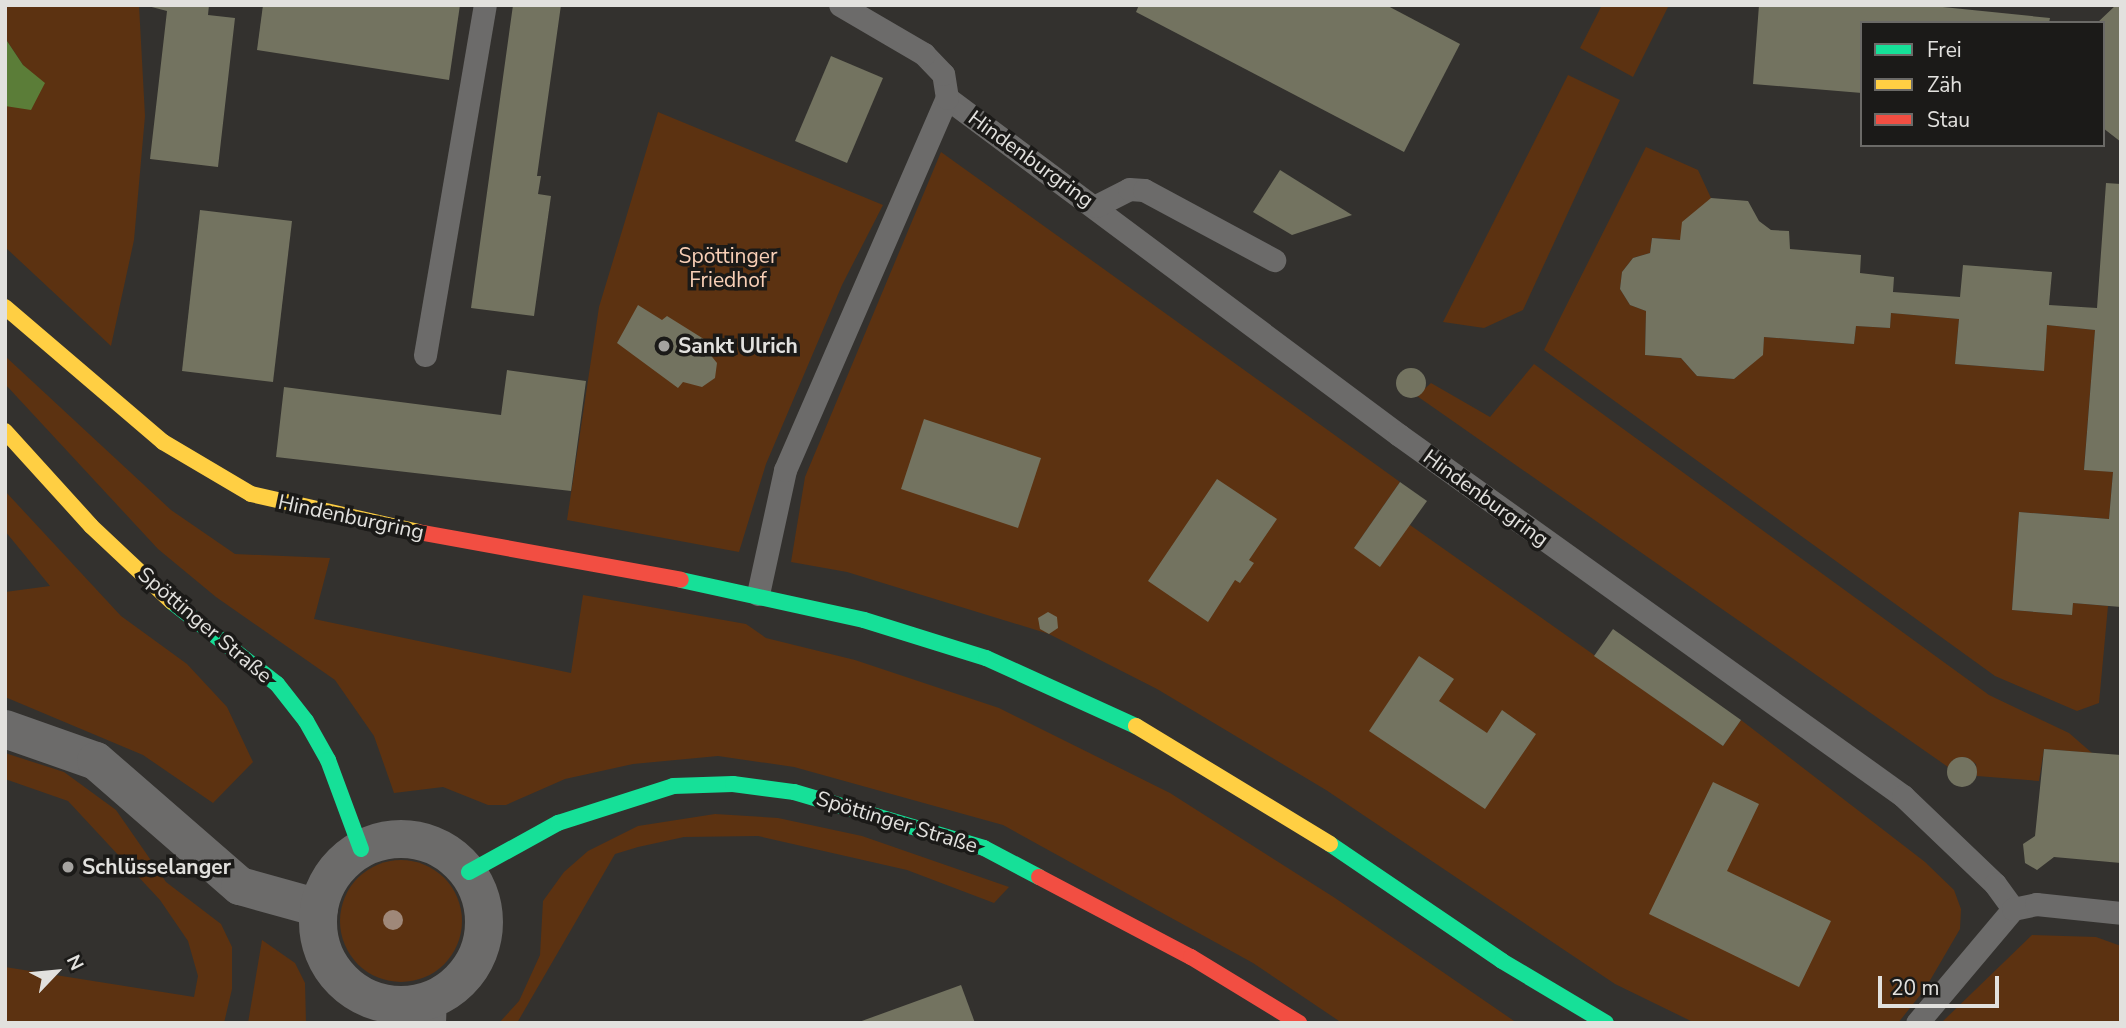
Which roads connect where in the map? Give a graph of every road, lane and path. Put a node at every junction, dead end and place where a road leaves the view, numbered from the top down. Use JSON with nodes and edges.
{"nodes":[{"id":1,"x":485,"y":5,"type":"edge"},
{"id":2,"x":840,"y":5,"type":"edge"},
{"id":3,"x":947,"y":98,"type":"junction"},
{"id":4,"x":1096,"y":206,"type":"junction"},
{"id":5,"x":1274,"y":260,"type":"dead end"},
{"id":6,"x":5,"y":307,"type":"edge"},
{"id":7,"x":425,"y":355,"type":"dead end"},
{"id":8,"x":5,"y":431,"type":"edge"},
{"id":9,"x":758,"y":594,"type":"junction"},
{"id":10,"x":5,"y":729,"type":"edge"},
{"id":11,"x":361,"y":849,"type":"junction"},
{"id":12,"x":468,"y":872,"type":"junction"},
{"id":13,"x":319,"y":908,"type":"junction"},
{"id":14,"x":2013,"y":909,"type":"junction"},
{"id":15,"x":2121,"y":912,"type":"edge"},
{"id":16,"x":434,"y":1011,"type":"edge"},
{"id":17,"x":368,"y":1012,"type":"edge"},
{"id":18,"x":1299,"y":1023,"type":"edge"},
{"id":19,"x":1606,"y":1023,"type":"edge"},
{"id":20,"x":1917,"y":1023,"type":"edge"}],
"edges":[{"from":1,"to":7,"type":"lane"},
{"from":2,"to":3,"type":"lane","name":"Hindenburgring"},
{"from":3,"to":4,"type":"lane","name":"Hindenburgring"},
{"from":3,"to":9,"type":"lane","name":"Hindenburgring"},
{"from":4,"to":5,"type":"lane"},
{"from":4,"to":14,"type":"lane","name":"Hindenburgring"},
{"from":6,"to":9,"type":"main road","name":"Hindenburgring"},
{"from":8,"to":11,"type":"main road","name":"Spöttinger Straße"},
{"from":9,"to":19,"type":"main road","name":"Hindenburgring"},
{"from":10,"to":13,"type":"street"},
{"from":11,"to":12,"type":"street"},
{"from":11,"to":13,"type":"street"},
{"from":12,"to":16,"type":"street"},
{"from":12,"to":18,"type":"main road","name":"Spöttinger Straße"},
{"from":13,"to":17,"type":"street"},
{"from":14,"to":15,"type":"lane"},
{"from":14,"to":20,"type":"lane"},
{"from":16,"to":17,"type":"street"}]}
